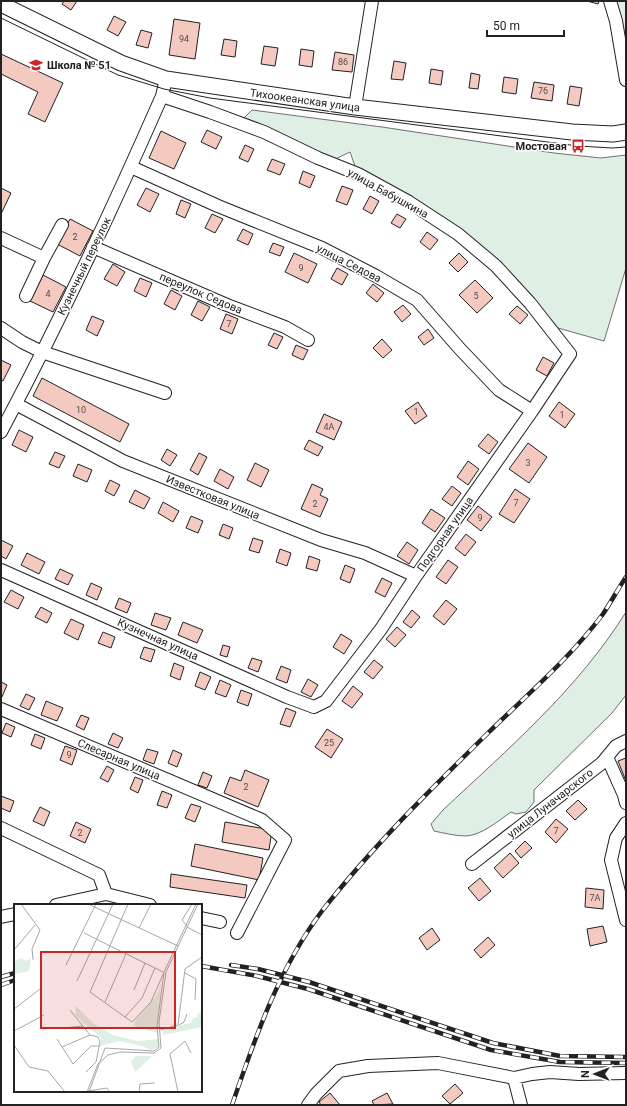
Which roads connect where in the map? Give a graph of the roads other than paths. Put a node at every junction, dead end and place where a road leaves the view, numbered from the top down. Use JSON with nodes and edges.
{"nodes":[{"id":1,"x":372,"y":1,"type":"edge"},
{"id":2,"x":610,"y":1,"type":"edge"},
{"id":3,"x":1,"y":4,"type":"edge"},
{"id":4,"x":166,"y":79,"type":"junction"},
{"id":5,"x":626,"y":80,"type":"edge"},
{"id":6,"x":162,"y":96,"type":"junction"},
{"id":7,"x":355,"y":107,"type":"junction"},
{"id":8,"x":626,"y":132,"type":"edge"},
{"id":9,"x":131,"y":167,"type":"junction"},
{"id":10,"x":62,"y":225,"type":"dead end"},
{"id":11,"x":1,"y":238,"type":"edge"},
{"id":12,"x":93,"y":248,"type":"junction"},
{"id":13,"x":44,"y":258,"type":"junction"},
{"id":14,"x":26,"y":296,"type":"dead end"},
{"id":15,"x":1,"y":328,"type":"edge"},
{"id":16,"x":308,"y":340,"type":"dead end"},
{"id":17,"x":42,"y":352,"type":"junction"},
{"id":18,"x":570,"y":354,"type":"joint"},
{"id":19,"x":165,"y":393,"type":"dead end"},
{"id":20,"x":16,"y":404,"type":"junction"},
{"id":21,"x":532,"y":411,"type":"junction"},
{"id":22,"x":1,"y":432,"type":"edge"},
{"id":23,"x":1,"y":570,"type":"edge"},
{"id":24,"x":416,"y":576,"type":"junction"},
{"id":25,"x":314,"y":707,"type":"joint"},
{"id":26,"x":1,"y":709,"type":"edge"},
{"id":27,"x":626,"y":741,"type":"edge"},
{"id":28,"x":607,"y":757,"type":"junction"},
{"id":29,"x":626,"y":803,"type":"edge"},
{"id":30,"x":626,"y":823,"type":"edge"},
{"id":31,"x":1,"y":828,"type":"edge"},
{"id":32,"x":472,"y":864,"type":"dead end"},
{"id":33,"x":106,"y":894,"type":"junction"},
{"id":34,"x":61,"y":904,"type":"edge"},
{"id":35,"x":146,"y":904,"type":"edge"},
{"id":36,"x":14,"y":914,"type":"edge"},
{"id":37,"x":1,"y":917,"type":"edge"},
{"id":38,"x":202,"y":918,"type":"edge"},
{"id":39,"x":626,"y":920,"type":"edge"},
{"id":40,"x":220,"y":922,"type":"dead end"},
{"id":41,"x":237,"y":934,"type":"dead end"},
{"id":42,"x":626,"y":1073,"type":"edge"},
{"id":43,"x":514,"y":1078,"type":"junction"},
{"id":44,"x":308,"y":1105,"type":"edge"},
{"id":45,"x":521,"y":1105,"type":"edge"}],
"edges":[{"from":1,"to":7,"type":"street"},
{"from":2,"to":5,"type":"street"},
{"from":3,"to":4,"type":"main road","name":"Тихоокеанская улица"},
{"from":4,"to":6,"type":"street","name":"Кузнечный переулок"},
{"from":4,"to":7,"type":"main road","name":"Тихоокеанская улица"},
{"from":6,"to":9,"type":"street","name":"Кузнечный переулок"},
{"from":6,"to":18,"type":"street","name":"улица Бабушкина"},
{"from":7,"to":8,"type":"main road","name":"Тихоокеанская улица"},
{"from":9,"to":12,"type":"street","name":"Кузнечный переулок"},
{"from":9,"to":21,"type":"street","name":"улица Седова"},
{"from":10,"to":13,"type":"street"},
{"from":11,"to":13,"type":"street"},
{"from":12,"to":16,"type":"street","name":"переулок Седова"},
{"from":12,"to":17,"type":"street","name":"Кузнечный переулок"},
{"from":13,"to":14,"type":"street"},
{"from":15,"to":17,"type":"street"},
{"from":17,"to":19,"type":"street"},
{"from":17,"to":20,"type":"street","name":"Кузнечный переулок"},
{"from":18,"to":21,"type":"street","name":"Подгорная улица"},
{"from":20,"to":22,"type":"street","name":"Кузнечный переулок"},
{"from":20,"to":24,"type":"street","name":"Известковая улица"},
{"from":21,"to":24,"type":"street","name":"Подгорная улица"},
{"from":23,"to":25,"type":"street","name":"Кузнечная улица"},
{"from":24,"to":25,"type":"street","name":"Подгорная улица"},
{"from":26,"to":41,"type":"street","name":"Слесарная улица"},
{"from":27,"to":28,"type":"street","name":"улица Луначарского"},
{"from":28,"to":29,"type":"street"},
{"from":28,"to":32,"type":"street","name":"улица Луначарского"},
{"from":30,"to":39,"type":"street"},
{"from":31,"to":33,"type":"street"},
{"from":33,"to":34,"type":"street"},
{"from":33,"to":35,"type":"street"},
{"from":36,"to":37,"type":"street"},
{"from":38,"to":40,"type":"street"},
{"from":42,"to":43,"type":"street"},
{"from":43,"to":44,"type":"street"},
{"from":43,"to":45,"type":"street"}]}
